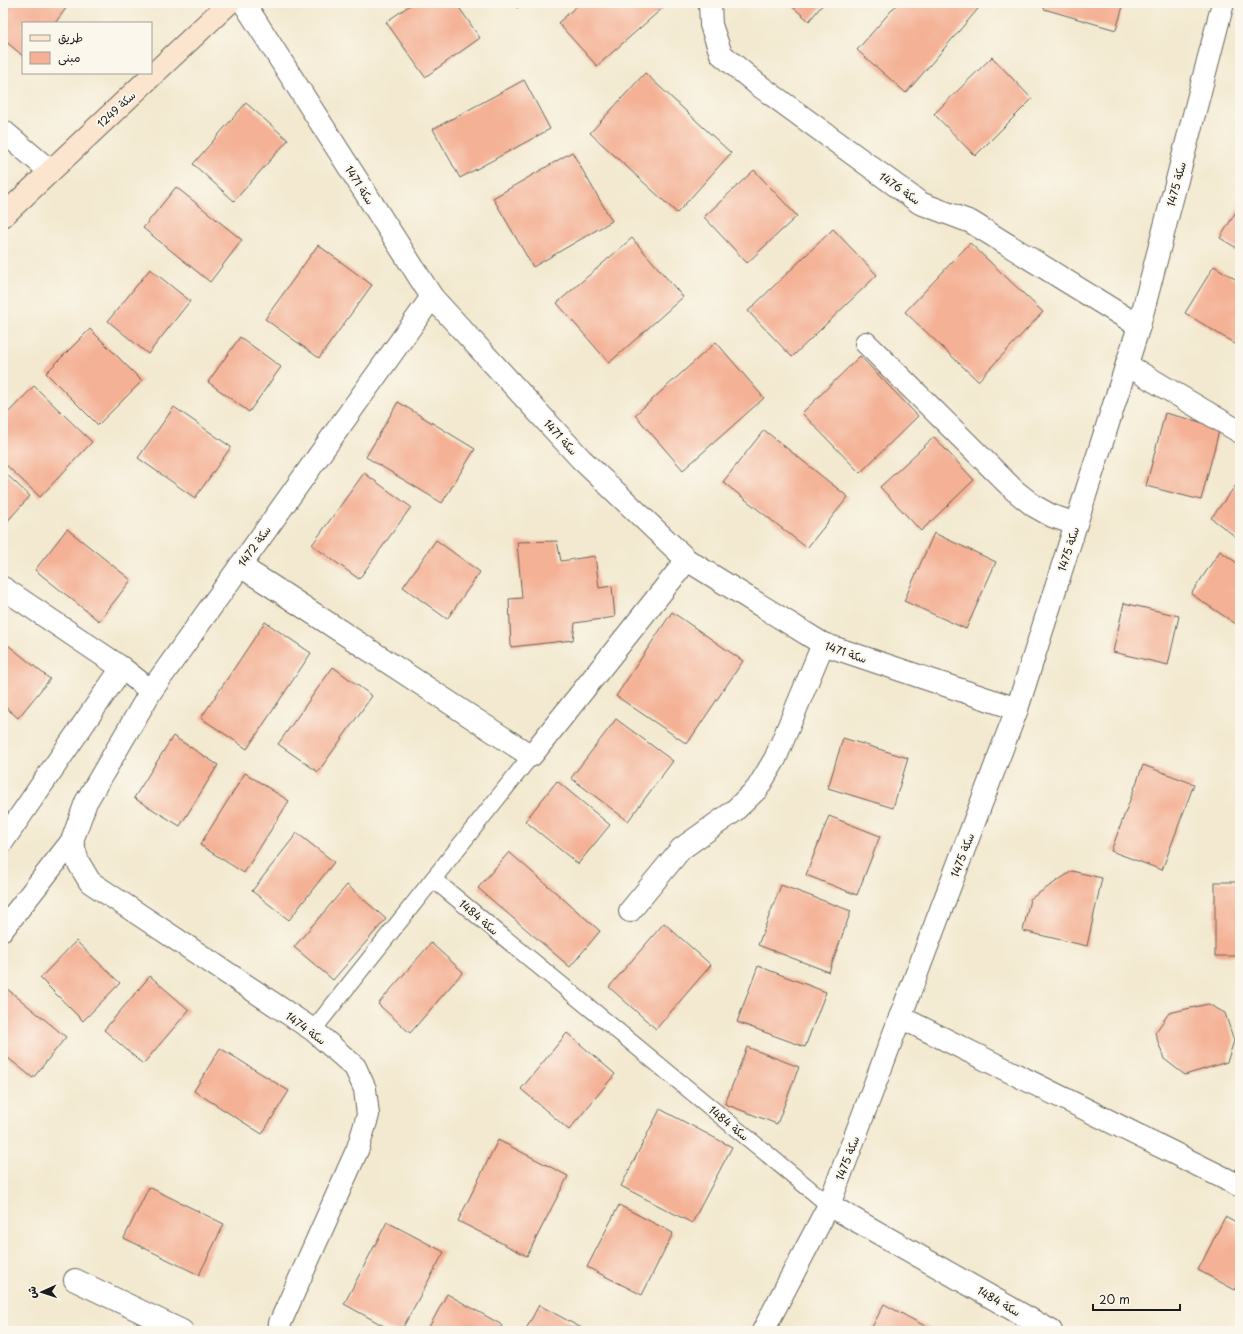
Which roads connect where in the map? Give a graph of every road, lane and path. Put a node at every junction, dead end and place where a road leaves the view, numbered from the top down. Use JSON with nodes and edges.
{"nodes":[{"id":1,"x":229,"y":3,"type":"edge"},
{"id":2,"x":244,"y":3,"type":"edge"},
{"id":3,"x":710,"y":3,"type":"edge"},
{"id":4,"x":1223,"y":3,"type":"edge"},
{"id":5,"x":3,"y":131,"type":"edge"},
{"id":6,"x":50,"y":170,"type":"junction"},
{"id":7,"x":3,"y":216,"type":"edge"},
{"id":8,"x":432,"y":297,"type":"junction"},
{"id":9,"x":1139,"y":326,"type":"junction"},
{"id":10,"x":866,"y":343,"type":"dead end"},
{"id":11,"x":1127,"y":365,"type":"junction"},
{"id":12,"x":1240,"y":432,"type":"edge"},
{"id":13,"x":1076,"y":524,"type":"junction"},
{"id":14,"x":687,"y":560,"type":"junction"},
{"id":15,"x":240,"y":566,"type":"junction"},
{"id":16,"x":3,"y":588,"type":"edge"},
{"id":17,"x":824,"y":644,"type":"junction"},
{"id":18,"x":122,"y":668,"type":"junction"},
{"id":19,"x":152,"y":691,"type":"junction"},
{"id":20,"x":1017,"y":709,"type":"junction"},
{"id":21,"x":531,"y":756,"type":"junction"},
{"id":22,"x":3,"y":841,"type":"edge"},
{"id":23,"x":72,"y":841,"type":"junction"},
{"id":24,"x":433,"y":879,"type":"junction"},
{"id":25,"x":630,"y":911,"type":"dead end"},
{"id":26,"x":3,"y":929,"type":"edge"},
{"id":27,"x":900,"y":1017,"type":"junction"},
{"id":28,"x":313,"y":1030,"type":"junction"},
{"id":29,"x":1240,"y":1186,"type":"edge"},
{"id":30,"x":829,"y":1205,"type":"junction"},
{"id":31,"x":75,"y":1280,"type":"dead end"},
{"id":32,"x":182,"y":1331,"type":"edge"},
{"id":33,"x":279,"y":1331,"type":"edge"},
{"id":34,"x":763,"y":1331,"type":"edge"},
{"id":35,"x":1051,"y":1331,"type":"edge"}],
"edges":[{"from":1,"to":6,"type":"street","name":"سكة 1249"},
{"from":2,"to":8,"type":"street","name":"سكة 1471"},
{"from":3,"to":9,"type":"street","name":"سكة 1476"},
{"from":4,"to":9,"type":"street","name":"سكة 1475"},
{"from":5,"to":6,"type":"street"},
{"from":6,"to":7,"type":"street","name":"سكة 1249"},
{"from":8,"to":14,"type":"street","name":"سكة 1471"},
{"from":8,"to":15,"type":"street","name":"سكة 1472"},
{"from":9,"to":11,"type":"street","name":"سكة 1475"},
{"from":10,"to":13,"type":"street"},
{"from":11,"to":12,"type":"street"},
{"from":11,"to":13,"type":"street","name":"سكة 1475"},
{"from":13,"to":20,"type":"street","name":"سكة 1475"},
{"from":14,"to":17,"type":"street","name":"سكة 1471"},
{"from":14,"to":21,"type":"street"},
{"from":15,"to":19,"type":"street","name":"سكة 1472"},
{"from":15,"to":21,"type":"street"},
{"from":16,"to":18,"type":"street"},
{"from":17,"to":20,"type":"street","name":"سكة 1471"},
{"from":17,"to":25,"type":"street"},
{"from":18,"to":19,"type":"street"},
{"from":18,"to":22,"type":"street"},
{"from":19,"to":23,"type":"street","name":"سكة 1472"},
{"from":20,"to":27,"type":"street","name":"سكة 1475"},
{"from":21,"to":24,"type":"lane"},
{"from":23,"to":26,"type":"street"},
{"from":23,"to":28,"type":"street","name":"سكة 1474"},
{"from":24,"to":28,"type":"lane"},
{"from":24,"to":30,"type":"lane","name":"سكة 1484"},
{"from":27,"to":29,"type":"street"},
{"from":27,"to":30,"type":"street","name":"سكة 1475"},
{"from":28,"to":33,"type":"street","name":"سكة 1474"},
{"from":30,"to":34,"type":"street","name":"سكة 1475"},
{"from":30,"to":35,"type":"street","name":"سكة 1484"},
{"from":31,"to":32,"type":"street"}]}
